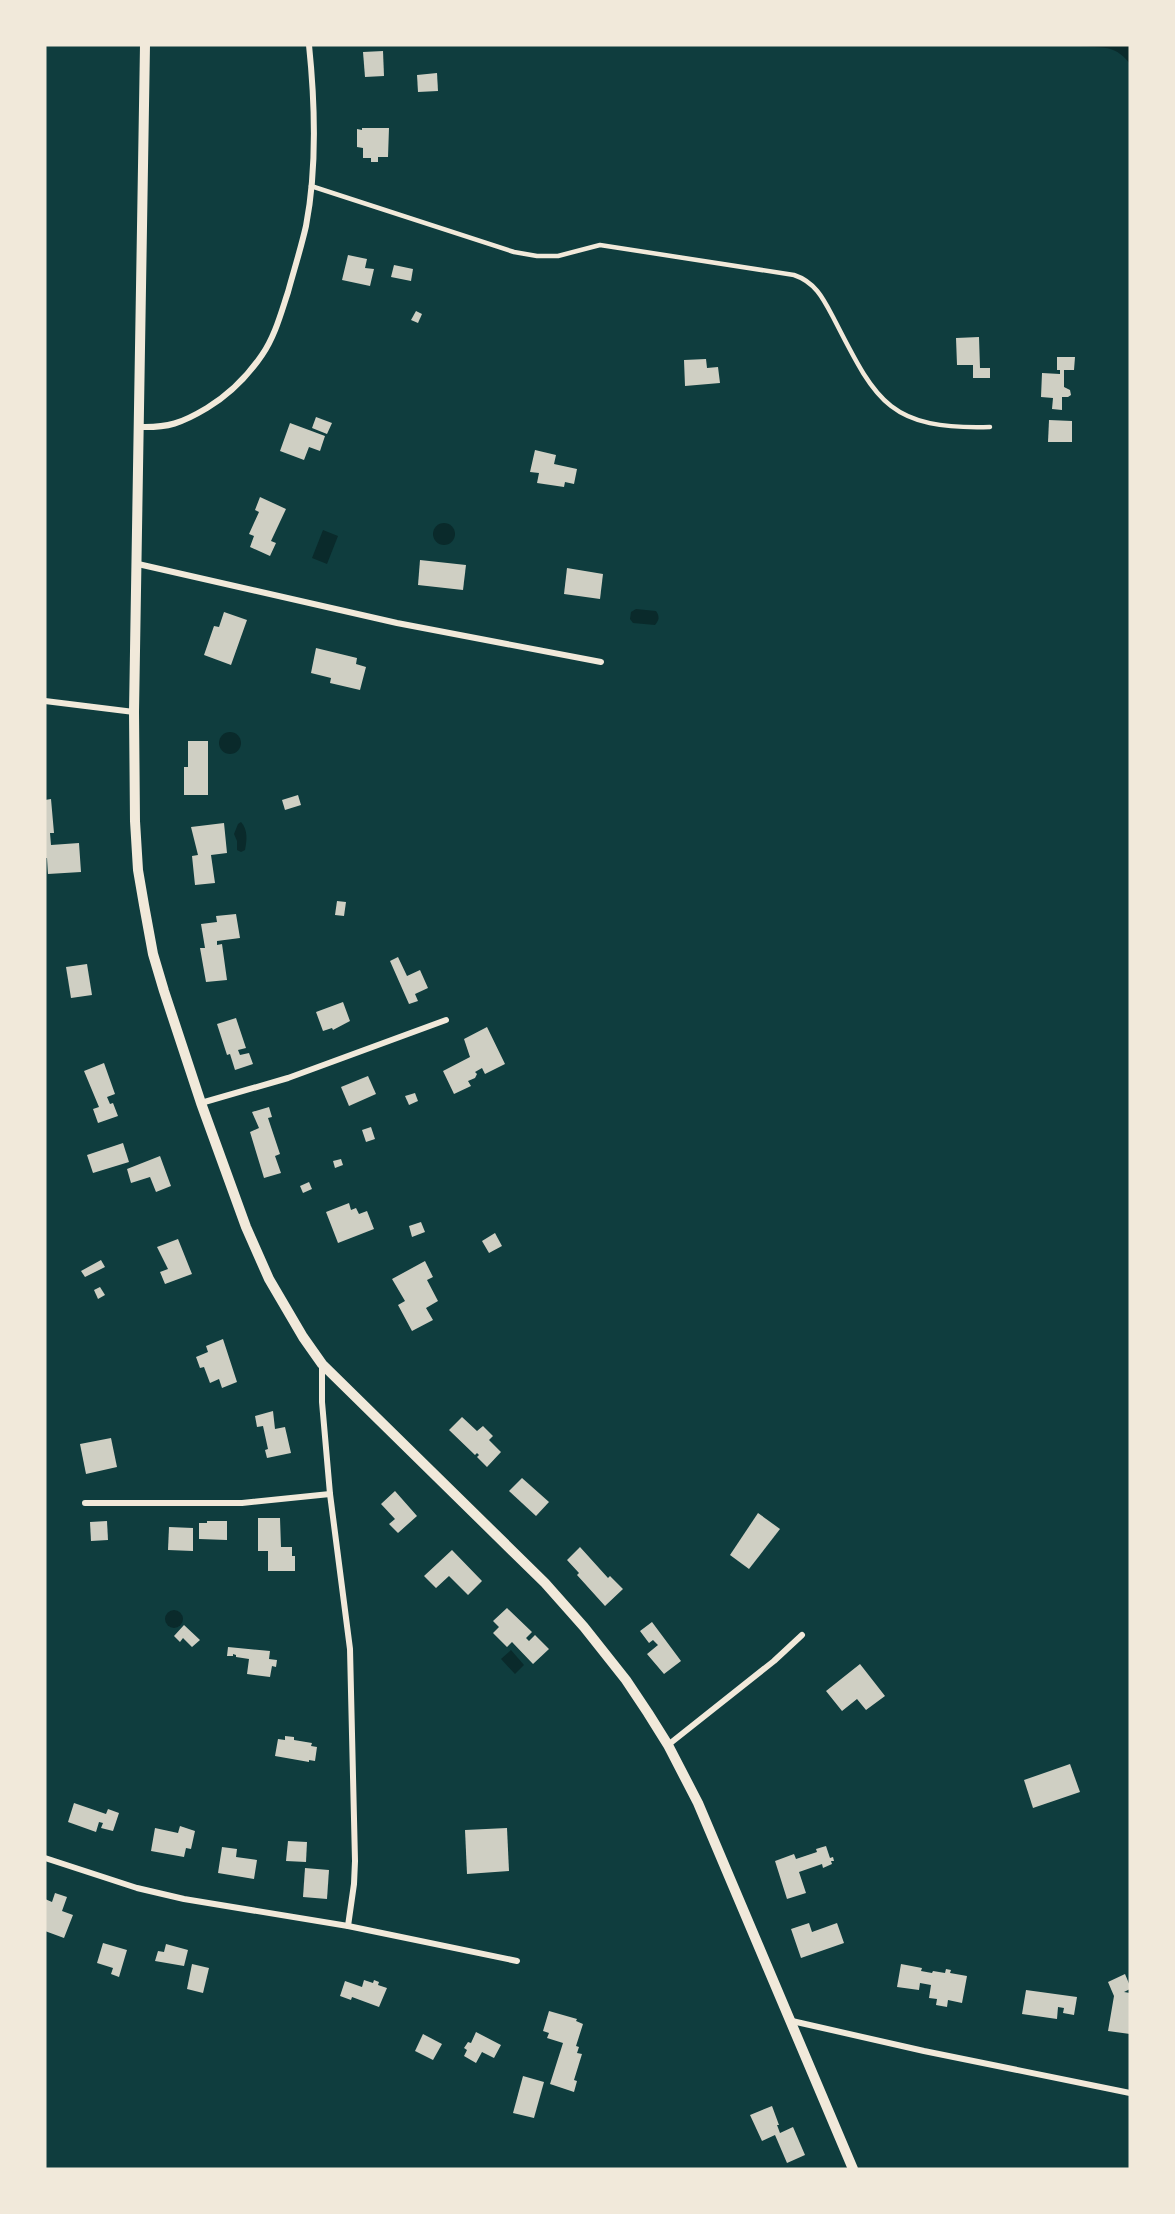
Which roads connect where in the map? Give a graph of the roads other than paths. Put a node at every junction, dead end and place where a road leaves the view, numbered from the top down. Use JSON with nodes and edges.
{"nodes":[{"id":1,"x":145,"y":45,"type":"edge"},
{"id":2,"x":309,"y":45,"type":"edge"},
{"id":3,"x":311,"y":186,"type":"junction"},
{"id":4,"x":139,"y":427,"type":"junction"},
{"id":5,"x":990,"y":427,"type":"dead end"},
{"id":6,"x":138,"y":564,"type":"junction"},
{"id":7,"x":601,"y":662,"type":"dead end"},
{"id":8,"x":45,"y":701,"type":"edge"},
{"id":9,"x":134,"y":712,"type":"junction"},
{"id":10,"x":446,"y":1020,"type":"dead end"},
{"id":11,"x":201,"y":1103,"type":"junction"},
{"id":12,"x":322,"y":1364,"type":"junction"},
{"id":13,"x":330,"y":1494,"type":"junction"},
{"id":14,"x":84,"y":1503,"type":"dead end"},
{"id":15,"x":802,"y":1635,"type":"dead end"},
{"id":16,"x":668,"y":1745,"type":"junction"},
{"id":17,"x":45,"y":1857,"type":"edge"},
{"id":18,"x":348,"y":1926,"type":"junction"},
{"id":19,"x":517,"y":1961,"type":"dead end"},
{"id":20,"x":792,"y":2021,"type":"junction"},
{"id":21,"x":1130,"y":2093,"type":"edge"},
{"id":22,"x":854,"y":2169,"type":"edge"}],
"edges":[{"from":1,"to":4,"type":"street"},
{"from":2,"to":3,"type":"street"},
{"from":3,"to":4,"type":"street"},
{"from":3,"to":5,"type":"lane"},
{"from":4,"to":6,"type":"street"},
{"from":6,"to":7,"type":"street"},
{"from":6,"to":9,"type":"street"},
{"from":8,"to":9,"type":"street"},
{"from":9,"to":11,"type":"street"},
{"from":10,"to":11,"type":"street"},
{"from":11,"to":12,"type":"street"},
{"from":12,"to":13,"type":"street"},
{"from":12,"to":16,"type":"street"},
{"from":13,"to":14,"type":"street"},
{"from":13,"to":18,"type":"street"},
{"from":15,"to":16,"type":"street"},
{"from":16,"to":20,"type":"street"},
{"from":17,"to":18,"type":"street"},
{"from":18,"to":19,"type":"street"},
{"from":20,"to":21,"type":"street"},
{"from":20,"to":22,"type":"street"}]}
